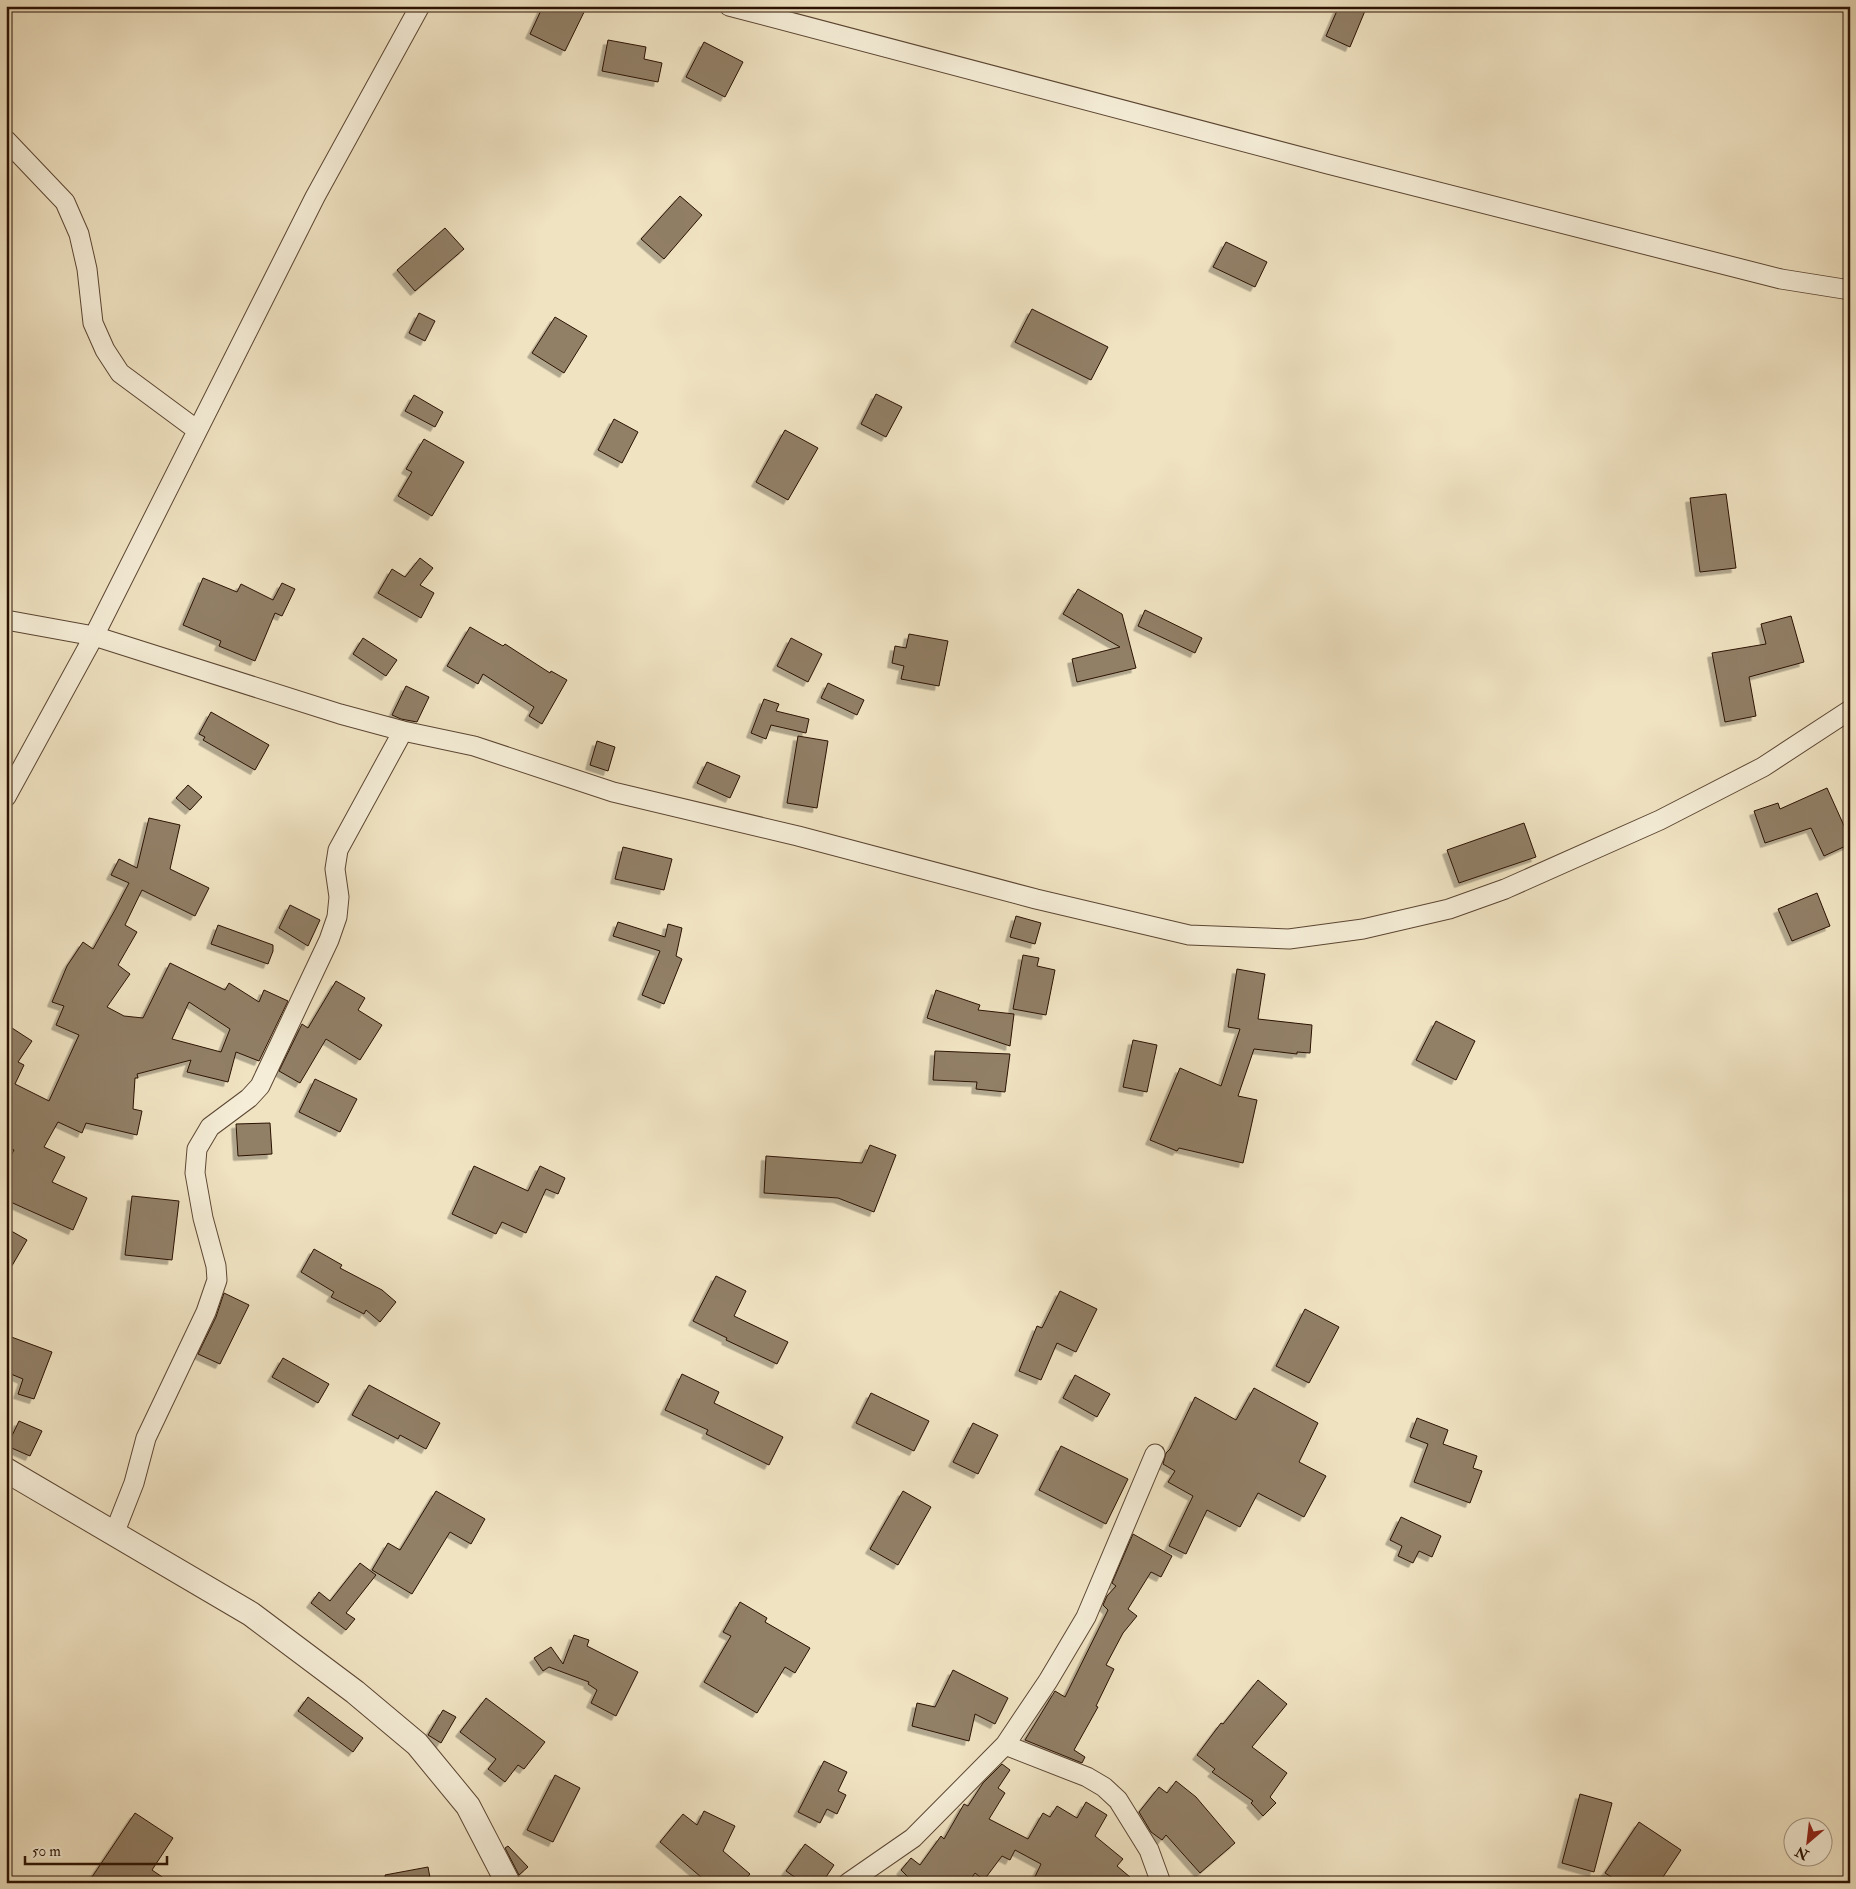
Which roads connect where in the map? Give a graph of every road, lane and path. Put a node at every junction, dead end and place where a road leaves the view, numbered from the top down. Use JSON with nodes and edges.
{"nodes":[{"id":1,"x":420,"y":6,"type":"edge"},
{"id":2,"x":729,"y":6,"type":"edge"},
{"id":3,"x":6,"y":140,"type":"edge"},
{"id":4,"x":1850,"y":290,"type":"edge"},
{"id":5,"x":197,"y":430,"type":"junction"},
{"id":6,"x":6,"y":620,"type":"edge"},
{"id":7,"x":94,"y":636,"type":"junction"},
{"id":8,"x":1850,"y":710,"type":"edge"},
{"id":9,"x":403,"y":731,"type":"junction"},
{"id":10,"x":6,"y":797,"type":"edge"},
{"id":11,"x":1155,"y":1454,"type":"dead end"},
{"id":12,"x":6,"y":1470,"type":"edge"},
{"id":13,"x":114,"y":1534,"type":"junction"},
{"id":14,"x":1005,"y":1745,"type":"junction"},
{"id":15,"x":508,"y":1883,"type":"edge"},
{"id":16,"x":848,"y":1883,"type":"edge"},
{"id":17,"x":1161,"y":1883,"type":"edge"}],
"edges":[{"from":1,"to":5,"type":"street"},
{"from":2,"to":4,"type":"street"},
{"from":3,"to":5,"type":"street"},
{"from":5,"to":7,"type":"street"},
{"from":6,"to":7,"type":"street"},
{"from":7,"to":9,"type":"street"},
{"from":7,"to":10,"type":"street"},
{"from":8,"to":9,"type":"street"},
{"from":9,"to":13,"type":"street"},
{"from":11,"to":14,"type":"street"},
{"from":12,"to":13,"type":"street"},
{"from":13,"to":15,"type":"street"},
{"from":14,"to":16,"type":"street"},
{"from":14,"to":17,"type":"street"}]}
